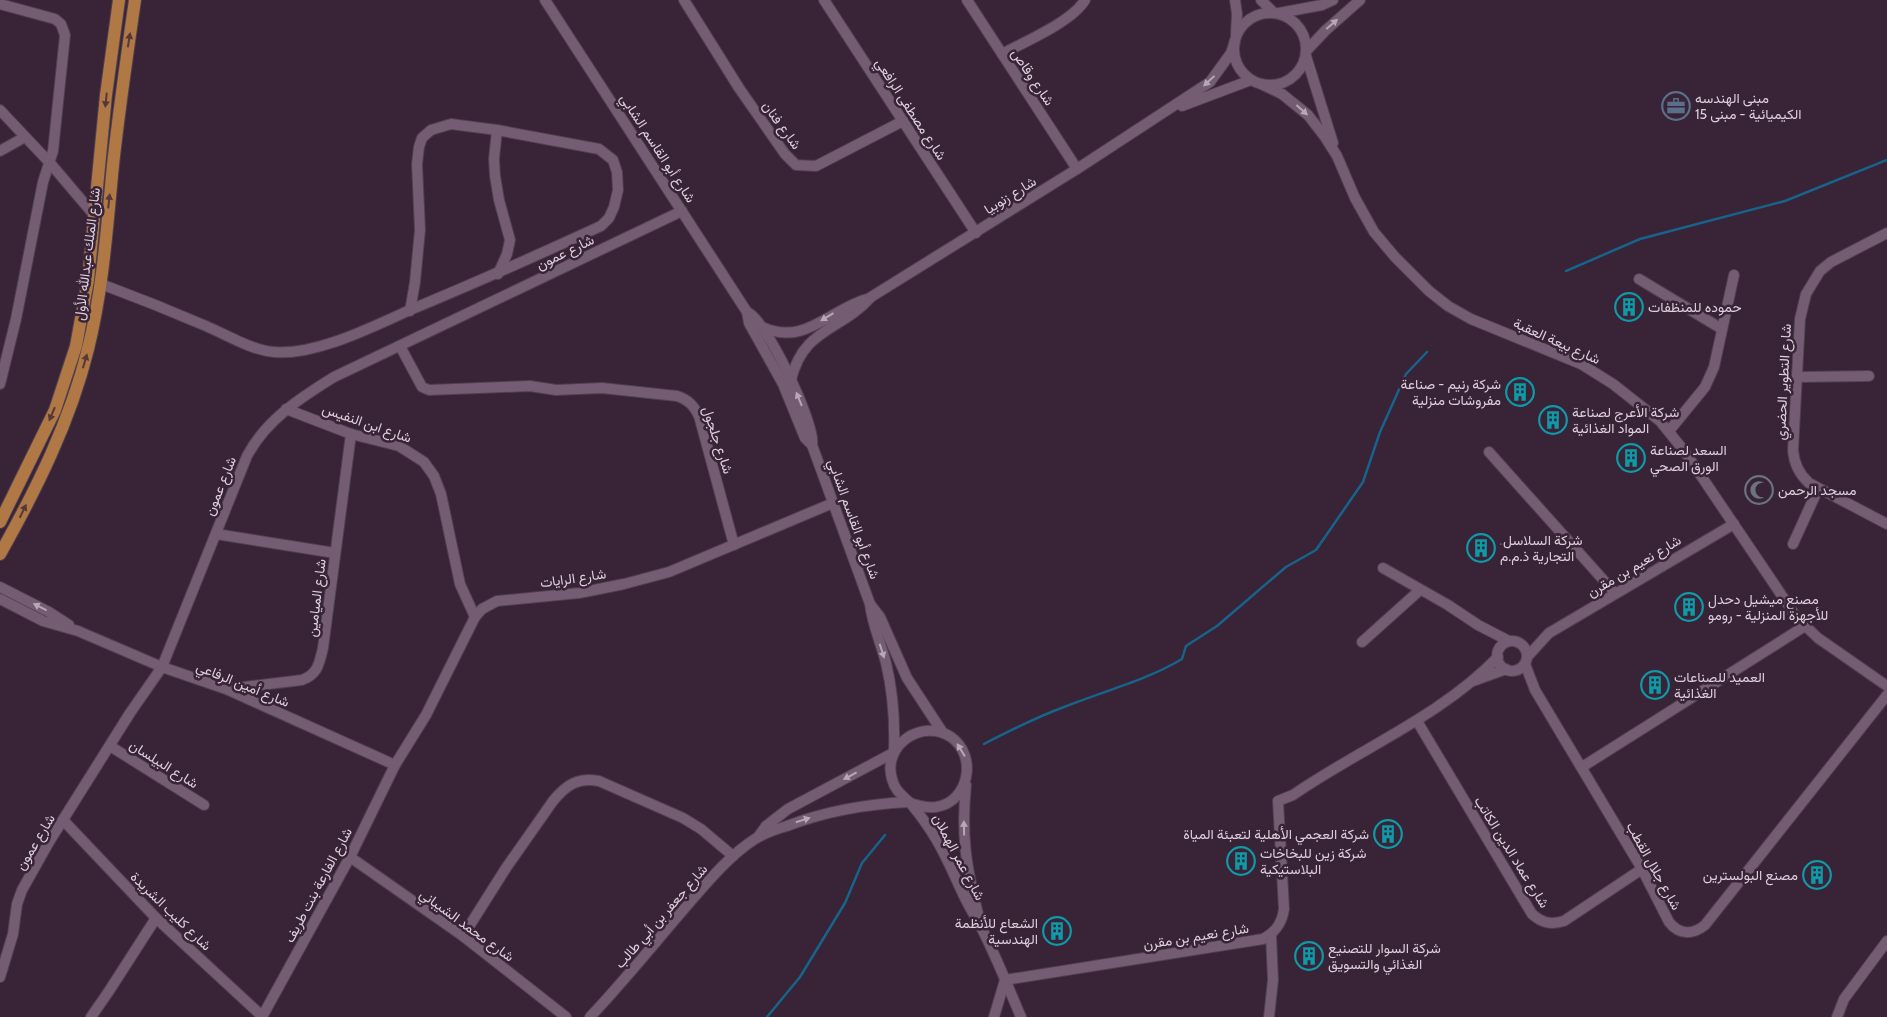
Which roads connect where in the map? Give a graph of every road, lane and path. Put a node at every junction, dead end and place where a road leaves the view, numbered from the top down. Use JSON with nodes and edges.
{"nodes":[{"id":1,"x":119,"y":0,"type":"edge"},
{"id":2,"x":135,"y":0,"type":"edge"},
{"id":3,"x":545,"y":0,"type":"edge"},
{"id":4,"x":684,"y":0,"type":"edge"},
{"id":5,"x":824,"y":0,"type":"edge"},
{"id":6,"x":967,"y":0,"type":"edge"},
{"id":7,"x":1085,"y":0,"type":"edge"},
{"id":8,"x":1235,"y":0,"type":"edge"},
{"id":9,"x":1261,"y":0,"type":"edge"},
{"id":10,"x":1333,"y":0,"type":"edge"},
{"id":11,"x":1360,"y":0,"type":"edge"},
{"id":12,"x":0,"y":4,"type":"edge"},
{"id":13,"x":1276,"y":13,"type":"junction"},
{"id":14,"x":1235,"y":39,"type":"junction"},
{"id":15,"x":1307,"y":53,"type":"junction"},
{"id":16,"x":1002,"y":54,"type":"junction"},
{"id":17,"x":1251,"y":80,"type":"junction"},
{"id":18,"x":1261,"y":84,"type":"junction"},
{"id":19,"x":0,"y":110,"type":"edge"},
{"id":20,"x":1162,"y":114,"type":"junction"},
{"id":21,"x":903,"y":121,"type":"junction"},
{"id":22,"x":497,"y":130,"type":"junction"},
{"id":23,"x":25,"y":137,"type":"junction"},
{"id":24,"x":0,"y":151,"type":"edge"},
{"id":25,"x":1337,"y":156,"type":"junction"},
{"id":26,"x":50,"y":163,"type":"junction"},
{"id":27,"x":1077,"y":169,"type":"junction"},
{"id":28,"x":682,"y":211,"type":"junction"},
{"id":29,"x":95,"y":216,"type":"junction"},
{"id":30,"x":976,"y":233,"type":"junction"},
{"id":31,"x":1887,"y":233,"type":"edge"},
{"id":32,"x":498,"y":274,"type":"junction"},
{"id":33,"x":1734,"y":275,"type":"dead end"},
{"id":34,"x":1639,"y":279,"type":"dead end"},
{"id":35,"x":88,"y":280,"type":"junction"},
{"id":36,"x":101,"y":284,"type":"junction"},
{"id":37,"x":871,"y":297,"type":"junction"},
{"id":38,"x":410,"y":310,"type":"junction"},
{"id":39,"x":747,"y":312,"type":"junction"},
{"id":40,"x":762,"y":326,"type":"junction"},
{"id":41,"x":1722,"y":329,"type":"junction"},
{"id":42,"x":400,"y":346,"type":"junction"},
{"id":43,"x":1869,"y":376,"type":"dead end"},
{"id":44,"x":1797,"y":377,"type":"junction"},
{"id":45,"x":791,"y":380,"type":"junction"},
{"id":46,"x":0,"y":384,"type":"edge"},
{"id":47,"x":286,"y":409,"type":"junction"},
{"id":48,"x":1669,"y":431,"type":"junction"},
{"id":49,"x":351,"y":434,"type":"junction"},
{"id":50,"x":812,"y":445,"type":"junction"},
{"id":51,"x":1488,"y":452,"type":"dead end"},
{"id":52,"x":1818,"y":489,"type":"junction"},
{"id":53,"x":833,"y":503,"type":"junction"},
{"id":54,"x":0,"y":522,"type":"edge"},
{"id":55,"x":1734,"y":524,"type":"junction"},
{"id":56,"x":1887,"y":524,"type":"edge"},
{"id":57,"x":216,"y":534,"type":"junction"},
{"id":58,"x":1793,"y":544,"type":"dead end"},
{"id":59,"x":734,"y":545,"type":"junction"},
{"id":60,"x":335,"y":553,"type":"junction"},
{"id":61,"x":0,"y":554,"type":"edge"},
{"id":62,"x":1383,"y":568,"type":"dead end"},
{"id":63,"x":0,"y":587,"type":"edge"},
{"id":64,"x":1420,"y":590,"type":"junction"},
{"id":65,"x":1615,"y":594,"type":"junction"},
{"id":66,"x":0,"y":599,"type":"edge"},
{"id":67,"x":870,"y":604,"type":"junction"},
{"id":68,"x":475,"y":616,"type":"junction"},
{"id":69,"x":1478,"y":625,"type":"junction"},
{"id":70,"x":1804,"y":626,"type":"junction"},
{"id":71,"x":78,"y":631,"type":"junction"},
{"id":72,"x":1549,"y":633,"type":"junction"},
{"id":73,"x":1514,"y":641,"type":"junction"},
{"id":74,"x":1362,"y":642,"type":"dead end"},
{"id":75,"x":1498,"y":654,"type":"junction"},
{"id":76,"x":1526,"y":660,"type":"junction"},
{"id":77,"x":162,"y":666,"type":"junction"},
{"id":78,"x":1510,"y":670,"type":"junction"},
{"id":79,"x":1468,"y":683,"type":"junction"},
{"id":80,"x":1887,"y":686,"type":"edge"},
{"id":81,"x":226,"y":689,"type":"junction"},
{"id":82,"x":1535,"y":690,"type":"junction"},
{"id":83,"x":1887,"y":695,"type":"edge"},
{"id":84,"x":1417,"y":721,"type":"junction"},
{"id":85,"x":943,"y":733,"type":"junction"},
{"id":86,"x":110,"y":746,"type":"junction"},
{"id":87,"x":894,"y":752,"type":"junction"},
{"id":88,"x":395,"y":765,"type":"junction"},
{"id":89,"x":1582,"y":767,"type":"junction"},
{"id":90,"x":966,"y":779,"type":"junction"},
{"id":91,"x":910,"y":802,"type":"junction"},
{"id":92,"x":204,"y":805,"type":"dead end"},
{"id":93,"x":64,"y":820,"type":"junction"},
{"id":94,"x":757,"y":838,"type":"junction"},
{"id":95,"x":733,"y":856,"type":"junction"},
{"id":96,"x":350,"y":857,"type":"junction"},
{"id":97,"x":1642,"y":869,"type":"junction"},
{"id":98,"x":156,"y":918,"type":"junction"},
{"id":99,"x":981,"y":927,"type":"junction"},
{"id":100,"x":1271,"y":935,"type":"junction"},
{"id":101,"x":463,"y":936,"type":"junction"},
{"id":102,"x":1887,"y":941,"type":"edge"},
{"id":103,"x":0,"y":978,"type":"edge"},
{"id":104,"x":1004,"y":980,"type":"junction"},
{"id":105,"x":91,"y":1017,"type":"edge"},
{"id":106,"x":263,"y":1017,"type":"edge"},
{"id":107,"x":566,"y":1017,"type":"edge"},
{"id":108,"x":590,"y":1017,"type":"edge"},
{"id":109,"x":994,"y":1017,"type":"edge"},
{"id":110,"x":1021,"y":1017,"type":"edge"},
{"id":111,"x":1269,"y":1017,"type":"edge"},
{"id":112,"x":1837,"y":1017,"type":"edge"}],
"edges":[{"from":1,"to":29,"type":"main road","name":"شارع الملك عبدالله الأول","one_way":true},
{"from":36,"to":2,"type":"main road","name":"شارع الملك عبدالله الأول","one_way":true},
{"from":3,"to":28,"type":"street","name":"شارع أبو القاسم الشابي"},
{"from":4,"to":21,"type":"street","name":"شارع فنان"},
{"from":5,"to":21,"type":"street","name":"شارع مصطفى الرافعي"},
{"from":6,"to":16,"type":"street","name":"شارع وقاص"},
{"from":7,"to":16,"type":"street"},
{"from":8,"to":14,"type":"street"},
{"from":9,"to":13,"type":"street"},
{"from":10,"to":13,"type":"street"},
{"from":15,"to":11,"type":"street","one_way":true},
{"from":12,"to":26,"type":"street"},
{"from":13,"to":14,"type":"street"},
{"from":13,"to":15,"type":"street"},
{"from":14,"to":17,"type":"street"},
{"from":14,"to":20,"type":"street","name":"شارع زنوبيا","one_way":true},
{"from":15,"to":18,"type":"street"},
{"from":15,"to":25,"type":"street","name":"شارع بيعة العقبة"},
{"from":16,"to":27,"type":"street","name":"شارع وقاص"},
{"from":17,"to":18,"type":"street"},
{"from":17,"to":20,"type":"street","name":"شارع زنوبيا"},
{"from":18,"to":25,"type":"street","name":"شارع بيعة العقبة","one_way":true},
{"from":19,"to":23,"type":"street"},
{"from":20,"to":27,"type":"street","name":"شارع زنوبيا"},
{"from":21,"to":30,"type":"street","name":"شارع مصطفى الرافعي"},
{"from":22,"to":32,"type":"street"},
{"from":22,"to":32,"type":"street"},
{"from":22,"to":38,"type":"street"},
{"from":23,"to":24,"type":"street"},
{"from":23,"to":26,"type":"street"},
{"from":25,"to":48,"type":"street","name":"شارع بيعة العقبة"},
{"from":26,"to":29,"type":"street"},
{"from":26,"to":46,"type":"street"},
{"from":27,"to":30,"type":"street","name":"شارع زنوبيا"},
{"from":28,"to":39,"type":"street","name":"شارع أبو القاسم الشابي"},
{"from":28,"to":42,"type":"street","name":"شارع عمون"},
{"from":29,"to":35,"type":"main road","name":"شارع الملك عبدالله الأول"},
{"from":30,"to":37,"type":"street","name":"شارع زنوبيا"},
{"from":31,"to":44,"type":"street","name":"شارع التطوير الحضري"},
{"from":32,"to":38,"type":"street"},
{"from":33,"to":41,"type":"street"},
{"from":34,"to":41,"type":"street"},
{"from":35,"to":36,"type":"main road"},
{"from":35,"to":54,"type":"main road","name":"شارع الملك عبدالله الأول","one_way":true},
{"from":36,"to":38,"type":"street"},
{"from":61,"to":36,"type":"main road","name":"شارع الملك عبدالله الأول","one_way":true},
{"from":37,"to":40,"type":"street","name":"شارع زنوبيا","one_way":true},
{"from":37,"to":45,"type":"street","name":"شارع زنوبيا"},
{"from":39,"to":40,"type":"street","name":"شارع أبو القاسم الشابي"},
{"from":39,"to":50,"type":"street","name":"شارع أبو القاسم الشابي"},
{"from":40,"to":45,"type":"street","name":"شارع أبو القاسم الشابي"},
{"from":41,"to":48,"type":"street"},
{"from":42,"to":47,"type":"street","name":"شارع عمون"},
{"from":42,"to":59,"type":"street","name":"شارع جلجول"},
{"from":43,"to":44,"type":"street"},
{"from":44,"to":52,"type":"street","name":"شارع التطوير الحضري"},
{"from":50,"to":45,"type":"street","name":"شارع أبو القاسم الشابي","one_way":true},
{"from":47,"to":49,"type":"street","name":"شارع ابن النفيس"},
{"from":47,"to":57,"type":"street","name":"شارع عمون"},
{"from":48,"to":55,"type":"street","name":"شارع بيعة العقبة"},
{"from":49,"to":60,"type":"street","name":"شارع الميامين"},
{"from":49,"to":68,"type":"street","name":"شارع ابن النفيس"},
{"from":50,"to":53,"type":"street","name":"شارع أبو القاسم الشابي"},
{"from":51,"to":65,"type":"street"},
{"from":52,"to":56,"type":"street","name":"شارع التطوير الحضري"},
{"from":52,"to":58,"type":"street"},
{"from":53,"to":59,"type":"street","name":"شارع الرايات"},
{"from":53,"to":67,"type":"street","name":"شارع أبو القاسم الشابي"},
{"from":55,"to":65,"type":"street","name":"شارع نعيم بن مقرن"},
{"from":55,"to":70,"type":"street","name":"شارع بيعة العقبة"},
{"from":57,"to":60,"type":"street"},
{"from":57,"to":77,"type":"street","name":"شارع عمون"},
{"from":59,"to":68,"type":"street","name":"شارع الرايات"},
{"from":60,"to":81,"type":"street","name":"شارع الميامين"},
{"from":62,"to":64,"type":"street"},
{"from":71,"to":63,"type":"street","name":"شارع أمين الرفاعي","one_way":true},
{"from":64,"to":69,"type":"street"},
{"from":64,"to":74,"type":"street"},
{"from":65,"to":72,"type":"street","name":"شارع نعيم بن مقرن"},
{"from":66,"to":71,"type":"street","name":"شارع أمين الرفاعي"},
{"from":67,"to":85,"type":"street","name":"شارع أبو القاسم الشابي"},
{"from":67,"to":87,"type":"street","name":"شارع أبو القاسم الشابي","one_way":true},
{"from":68,"to":88,"type":"street"},
{"from":69,"to":73,"type":"street"},
{"from":69,"to":75,"type":"street"},
{"from":70,"to":80,"type":"street","name":"شارع بيعة العقبة"},
{"from":70,"to":89,"type":"street"},
{"from":71,"to":77,"type":"street","name":"شارع أمين الرفاعي"},
{"from":72,"to":73,"type":"street","name":"شارع نعيم بن مقرن"},
{"from":72,"to":76,"type":"street","name":"شارع نعيم بن مقرن"},
{"from":73,"to":75,"type":"street"},
{"from":73,"to":76,"type":"street"},
{"from":75,"to":78,"type":"street"},
{"from":75,"to":79,"type":"street"},
{"from":76,"to":78,"type":"street"},
{"from":76,"to":82,"type":"street","name":"شارع جلال القطب"},
{"from":77,"to":81,"type":"street","name":"شارع أمين الرفاعي"},
{"from":77,"to":86,"type":"street","name":"شارع عمون"},
{"from":78,"to":79,"type":"street"},
{"from":78,"to":82,"type":"street","name":"شارع جلال القطب"},
{"from":79,"to":84,"type":"street"},
{"from":81,"to":88,"type":"street","name":"شارع أمين الرفاعي"},
{"from":82,"to":89,"type":"street","name":"شارع جلال القطب"},
{"from":83,"to":97,"type":"street","name":"شارع جلال القطب"},
{"from":84,"to":97,"type":"street","name":"شارع عماد الدين الكاتب"},
{"from":84,"to":100,"type":"street"},
{"from":85,"to":87,"type":"street"},
{"from":90,"to":85,"type":"street","one_way":true},
{"from":86,"to":92,"type":"street","name":"شارع البيلسان"},
{"from":86,"to":93,"type":"street","name":"شارع عمون"},
{"from":87,"to":91,"type":"street"},
{"from":87,"to":94,"type":"street","name":"شارع جعفر بن أبي طالب","one_way":true},
{"from":88,"to":96,"type":"street","name":"شارع الفارعة بنت طريف"},
{"from":89,"to":97,"type":"street","name":"شارع جلال القطب"},
{"from":90,"to":91,"type":"street"},
{"from":99,"to":90,"type":"street","name":"شارع عمر الهملان","one_way":true},
{"from":94,"to":91,"type":"street","name":"شارع جعفر بن أبي طالب","one_way":true},
{"from":91,"to":99,"type":"street","name":"شارع عمر الهملان"},
{"from":93,"to":98,"type":"street","name":"شارع كليب الشريدة"},
{"from":93,"to":103,"type":"street","name":"شارع عمون"},
{"from":94,"to":95,"type":"street","name":"شارع جعفر بن أبي طالب"},
{"from":95,"to":101,"type":"street"},
{"from":95,"to":108,"type":"street","name":"شارع جعفر بن أبي طالب"},
{"from":96,"to":101,"type":"street","name":"شارع محمد الشيباني"},
{"from":96,"to":106,"type":"street","name":"شارع الفارعة بنت طريف"},
{"from":98,"to":105,"type":"street"},
{"from":98,"to":106,"type":"street","name":"شارع كليب الشريدة"},
{"from":99,"to":104,"type":"street","name":"شارع عمر الهملان"},
{"from":100,"to":104,"type":"street","name":"شارع نعيم بن مقرن"},
{"from":100,"to":111,"type":"street"},
{"from":101,"to":107,"type":"street","name":"شارع محمد الشيباني"},
{"from":102,"to":112,"type":"street"},
{"from":104,"to":109,"type":"street"},
{"from":104,"to":110,"type":"street","name":"شارع عمر الهملان"}]}
